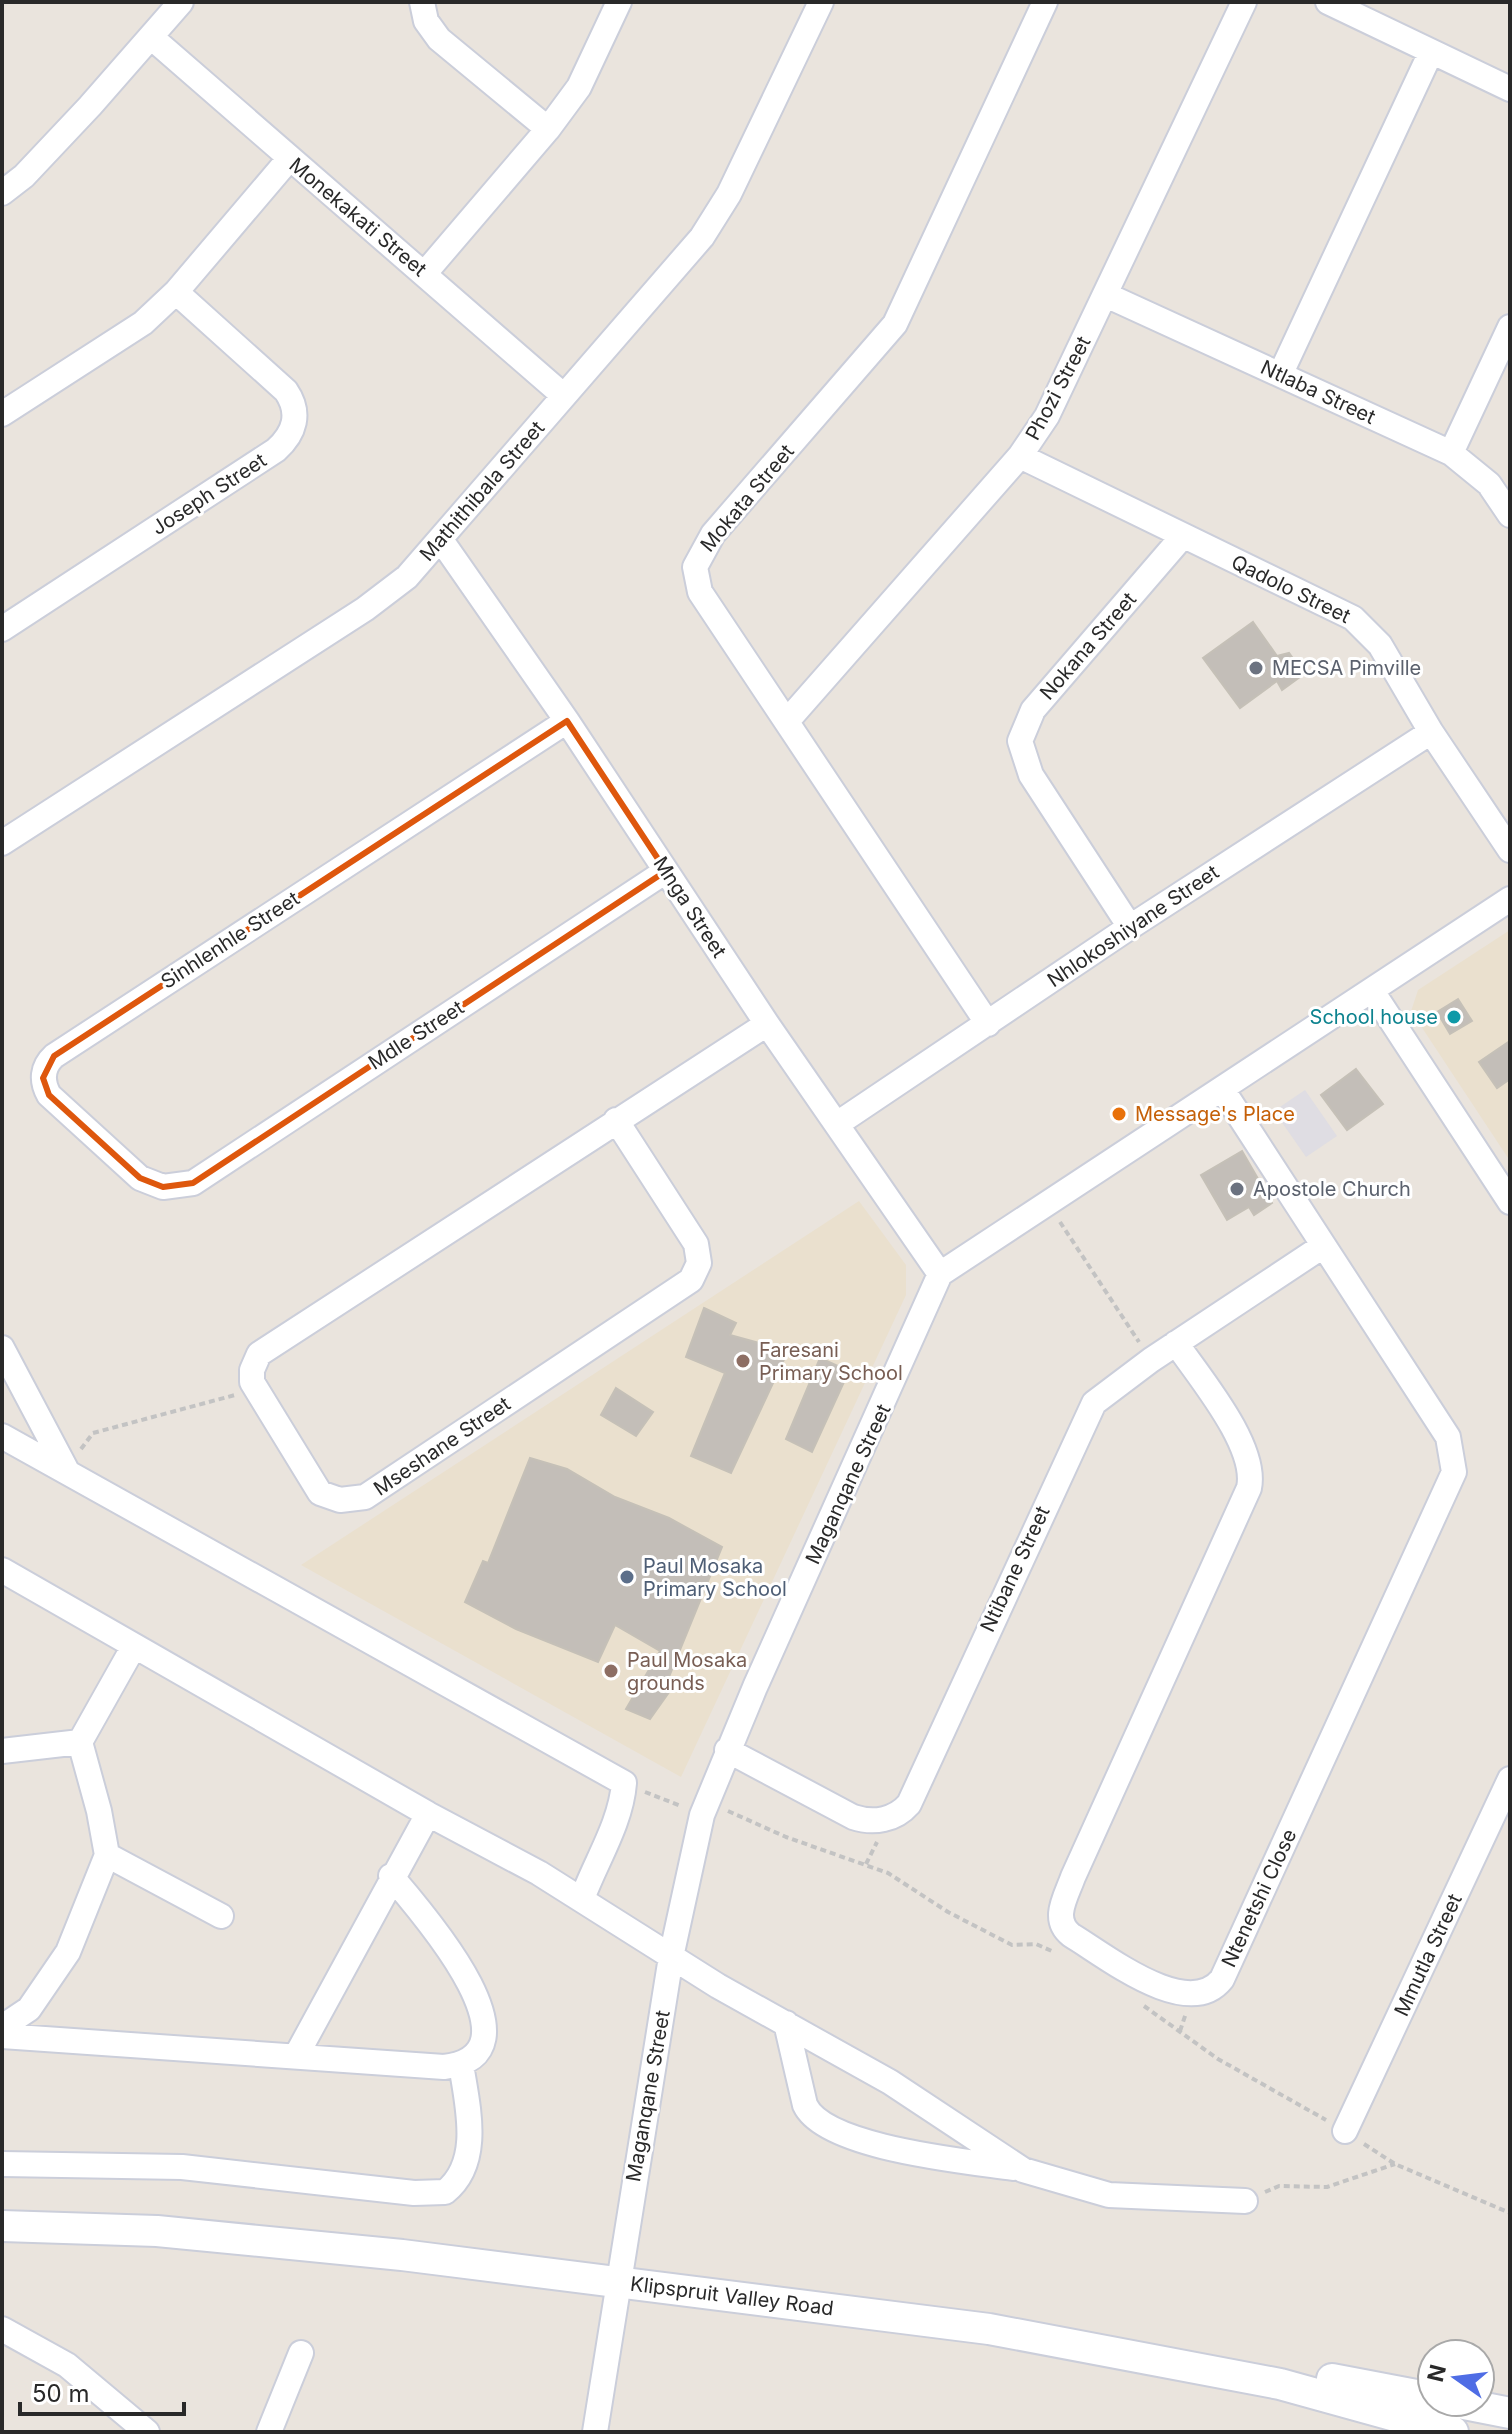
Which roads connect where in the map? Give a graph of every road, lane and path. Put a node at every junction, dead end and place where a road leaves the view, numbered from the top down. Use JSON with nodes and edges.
{"nodes":[{"id":1,"x":181,"y":2,"type":"edge"},
{"id":2,"x":422,"y":2,"type":"edge"},
{"id":3,"x":619,"y":2,"type":"edge"},
{"id":4,"x":821,"y":2,"type":"edge"},
{"id":5,"x":1045,"y":2,"type":"edge"},
{"id":6,"x":1244,"y":2,"type":"edge"},
{"id":7,"x":1328,"y":2,"type":"edge"},
{"id":8,"x":151,"y":37,"type":"junction"},
{"id":9,"x":1431,"y":52,"type":"junction"},
{"id":10,"x":1510,"y":89,"type":"edge"},
{"id":11,"x":548,"y":129,"type":"junction"},
{"id":12,"x":289,"y":159,"type":"junction"},
{"id":13,"x":2,"y":193,"type":"edge"},
{"id":14,"x":425,"y":273,"type":"junction"},
{"id":15,"x":176,"y":292,"type":"junction"},
{"id":16,"x":1106,"y":295,"type":"junction"},
{"id":17,"x":1510,"y":327,"type":"edge"},
{"id":18,"x":1281,"y":373,"type":"junction"},
{"id":19,"x":564,"y":396,"type":"junction"},
{"id":20,"x":2,"y":414,"type":"edge"},
{"id":21,"x":1451,"y":453,"type":"junction"},
{"id":22,"x":1020,"y":456,"type":"junction"},
{"id":23,"x":1510,"y":515,"type":"edge"},
{"id":24,"x":1182,"y":537,"type":"junction"},
{"id":25,"x":441,"y":540,"type":"junction"},
{"id":26,"x":2,"y":629,"type":"edge"},
{"id":27,"x":788,"y":720,"type":"junction"},
{"id":28,"x":567,"y":721,"type":"junction"},
{"id":29,"x":1431,"y":732,"type":"junction"},
{"id":30,"x":2,"y":843,"type":"edge"},
{"id":31,"x":1510,"y":850,"type":"edge"},
{"id":32,"x":666,"y":871,"type":"junction"},
{"id":33,"x":1510,"y":899,"type":"edge"},
{"id":34,"x":1130,"y":927,"type":"junction"},
{"id":35,"x":1372,"y":991,"type":"junction"},
{"id":36,"x":767,"y":1024,"type":"junction"},
{"id":37,"x":988,"y":1024,"type":"junction"},
{"id":38,"x":1222,"y":1089,"type":"junction"},
{"id":39,"x":616,"y":1120,"type":"junction"},
{"id":40,"x":837,"y":1124,"type":"junction"},
{"id":41,"x":163,"y":1187,"type":"joint"},
{"id":42,"x":1510,"y":1202,"type":"edge"},
{"id":43,"x":1048,"y":1203,"type":"junction"},
{"id":44,"x":1323,"y":1246,"type":"junction"},
{"id":45,"x":940,"y":1274,"type":"junction"},
{"id":46,"x":1176,"y":1343,"type":"junction"},
{"id":47,"x":2,"y":1348,"type":"edge"},
{"id":48,"x":1151,"y":1360,"type":"junction"},
{"id":49,"x":256,"y":1389,"type":"junction"},
{"id":50,"x":2,"y":1436,"type":"edge"},
{"id":51,"x":66,"y":1469,"type":"junction"},
{"id":52,"x":2,"y":1570,"type":"edge"},
{"id":53,"x":134,"y":1646,"type":"junction"},
{"id":54,"x":80,"y":1742,"type":"junction"},
{"id":55,"x":727,"y":1750,"type":"junction"},
{"id":56,"x":2,"y":1751,"type":"edge"},
{"id":57,"x":1510,"y":1779,"type":"edge"},
{"id":58,"x":624,"y":1783,"type":"junction"},
{"id":59,"x":704,"y":1808,"type":"junction"},
{"id":60,"x":428,"y":1814,"type":"junction"},
{"id":61,"x":107,"y":1855,"type":"junction"},
{"id":62,"x":391,"y":1876,"type":"junction"},
{"id":63,"x":582,"y":1899,"type":"junction"},
{"id":64,"x":221,"y":1916,"type":"dead end"},
{"id":65,"x":1056,"y":1953,"type":"dead end"},
{"id":66,"x":671,"y":1957,"type":"junction"},
{"id":67,"x":1142,"y":2004,"type":"dead end"},
{"id":68,"x":786,"y":2023,"type":"junction"},
{"id":69,"x":2,"y":2027,"type":"edge"},
{"id":70,"x":2,"y":2036,"type":"edge"},
{"id":71,"x":296,"y":2056,"type":"junction"},
{"id":72,"x":461,"y":2064,"type":"junction"},
{"id":73,"x":1345,"y":2131,"type":"junction"},
{"id":74,"x":2,"y":2164,"type":"edge"},
{"id":75,"x":1395,"y":2164,"type":"junction"},
{"id":76,"x":1023,"y":2170,"type":"junction"},
{"id":77,"x":1245,"y":2201,"type":"joint"},
{"id":78,"x":1509,"y":2210,"type":"edge"},
{"id":79,"x":2,"y":2214,"type":"edge"},
{"id":80,"x":2,"y":2226,"type":"edge"},
{"id":81,"x":620,"y":2272,"type":"junction"},
{"id":82,"x":2,"y":2329,"type":"edge"},
{"id":83,"x":301,"y":2353,"type":"dead end"},
{"id":84,"x":1416,"y":2395,"type":"edge"},
{"id":85,"x":147,"y":2432,"type":"edge"},
{"id":86,"x":269,"y":2432,"type":"edge"},
{"id":87,"x":595,"y":2432,"type":"edge"},
{"id":88,"x":1453,"y":2432,"type":"edge"}],
"edges":[{"from":1,"to":8,"type":"street"},
{"from":2,"to":11,"type":"street"},
{"from":3,"to":11,"type":"street"},
{"from":4,"to":19,"type":"street","name":"Mathithibala Street"},
{"from":5,"to":27,"type":"street","name":"Mokata Street"},
{"from":6,"to":16,"type":"street","name":"Phozi Street"},
{"from":7,"to":9,"type":"street"},
{"from":8,"to":12,"type":"street","name":"Monekakati Street"},
{"from":8,"to":13,"type":"street"},
{"from":9,"to":10,"type":"street"},
{"from":9,"to":18,"type":"street"},
{"from":11,"to":14,"type":"street"},
{"from":12,"to":14,"type":"street","name":"Monekakati Street"},
{"from":12,"to":15,"type":"street"},
{"from":14,"to":19,"type":"street","name":"Monekakati Street"},
{"from":15,"to":20,"type":"street"},
{"from":15,"to":26,"type":"street","name":"Joseph Street"},
{"from":16,"to":18,"type":"street","name":"Ntlaba Street"},
{"from":16,"to":22,"type":"street","name":"Phozi Street"},
{"from":17,"to":21,"type":"street"},
{"from":18,"to":21,"type":"street","name":"Ntlaba Street"},
{"from":19,"to":25,"type":"street","name":"Mathithibala Street"},
{"from":21,"to":23,"type":"street","name":"Ntlaba Street"},
{"from":22,"to":24,"type":"street","name":"Qadolo Street"},
{"from":22,"to":27,"type":"street","name":"Phozi Street"},
{"from":24,"to":29,"type":"street","name":"Qadolo Street"},
{"from":24,"to":34,"type":"street","name":"Nokana Street"},
{"from":25,"to":28,"type":"street","name":"Mnga Street"},
{"from":25,"to":30,"type":"street","name":"Mathithibala Street"},
{"from":27,"to":37,"type":"street","name":"Mokata Street"},
{"from":28,"to":32,"type":"street","name":"Mnga Street"},
{"from":28,"to":41,"type":"street","name":"Sinhlenhle Street"},
{"from":29,"to":31,"type":"street","name":"Qadolo Street"},
{"from":29,"to":34,"type":"street","name":"Nhlokoshiyane Street"},
{"from":32,"to":36,"type":"street","name":"Mnga Street"},
{"from":32,"to":41,"type":"street","name":"Mdle Street"},
{"from":33,"to":35,"type":"street"},
{"from":34,"to":37,"type":"street","name":"Nhlokoshiyane Street"},
{"from":35,"to":38,"type":"street"},
{"from":35,"to":42,"type":"street"},
{"from":36,"to":39,"type":"street"},
{"from":36,"to":40,"type":"street","name":"Mnga Street"},
{"from":37,"to":40,"type":"street","name":"Nhlokoshiyane Street"},
{"from":38,"to":43,"type":"street"},
{"from":38,"to":44,"type":"street","name":"Ntenetshi Close"},
{"from":39,"to":49,"type":"street"},
{"from":39,"to":49,"type":"street","name":"Mseshane Street"},
{"from":40,"to":45,"type":"street","name":"Mnga Street"},
{"from":43,"to":45,"type":"street"},
{"from":43,"to":48,"type":"path"},
{"from":44,"to":46,"type":"street","name":"Ntibane Street"},
{"from":44,"to":46,"type":"street","name":"Ntenetshi Close"},
{"from":45,"to":55,"type":"street","name":"Maganqane Street"},
{"from":46,"to":48,"type":"street","name":"Ntibane Street"},
{"from":47,"to":51,"type":"street"},
{"from":48,"to":55,"type":"street","name":"Ntibane Street"},
{"from":49,"to":51,"type":"path"},
{"from":50,"to":51,"type":"street"},
{"from":51,"to":58,"type":"street"},
{"from":52,"to":53,"type":"street"},
{"from":53,"to":54,"type":"street"},
{"from":53,"to":60,"type":"street"},
{"from":54,"to":56,"type":"street"},
{"from":54,"to":61,"type":"street"},
{"from":55,"to":59,"type":"street","name":"Maganqane Street"},
{"from":57,"to":73,"type":"street","name":"Mmutla Street"},
{"from":58,"to":59,"type":"path"},
{"from":58,"to":63,"type":"street"},
{"from":59,"to":65,"type":"path"},
{"from":59,"to":66,"type":"street","name":"Maganqane Street"},
{"from":60,"to":62,"type":"street"},
{"from":60,"to":63,"type":"street"},
{"from":61,"to":64,"type":"street"},
{"from":61,"to":69,"type":"street"},
{"from":62,"to":71,"type":"street"},
{"from":62,"to":72,"type":"street"},
{"from":63,"to":66,"type":"street"},
{"from":66,"to":68,"type":"street"},
{"from":66,"to":81,"type":"street","name":"Maganqane Street"},
{"from":67,"to":73,"type":"path"},
{"from":68,"to":76,"type":"street"},
{"from":68,"to":76,"type":"street"},
{"from":70,"to":71,"type":"street"},
{"from":71,"to":72,"type":"street"},
{"from":72,"to":74,"type":"street"},
{"from":73,"to":75,"type":"path"},
{"from":75,"to":77,"type":"path"},
{"from":75,"to":78,"type":"path"},
{"from":76,"to":77,"type":"street"},
{"from":79,"to":81,"type":"street","name":"Klipspruit Valley Road"},
{"from":80,"to":81,"type":"street","name":"Klipspruit Valley Road"},
{"from":81,"to":84,"type":"street","name":"Klipspruit Valley Road"},
{"from":81,"to":87,"type":"street","name":"Maganqane Street"},
{"from":81,"to":88,"type":"street","name":"Klipspruit Valley Road"},
{"from":82,"to":85,"type":"street"},
{"from":83,"to":86,"type":"street"}]}
